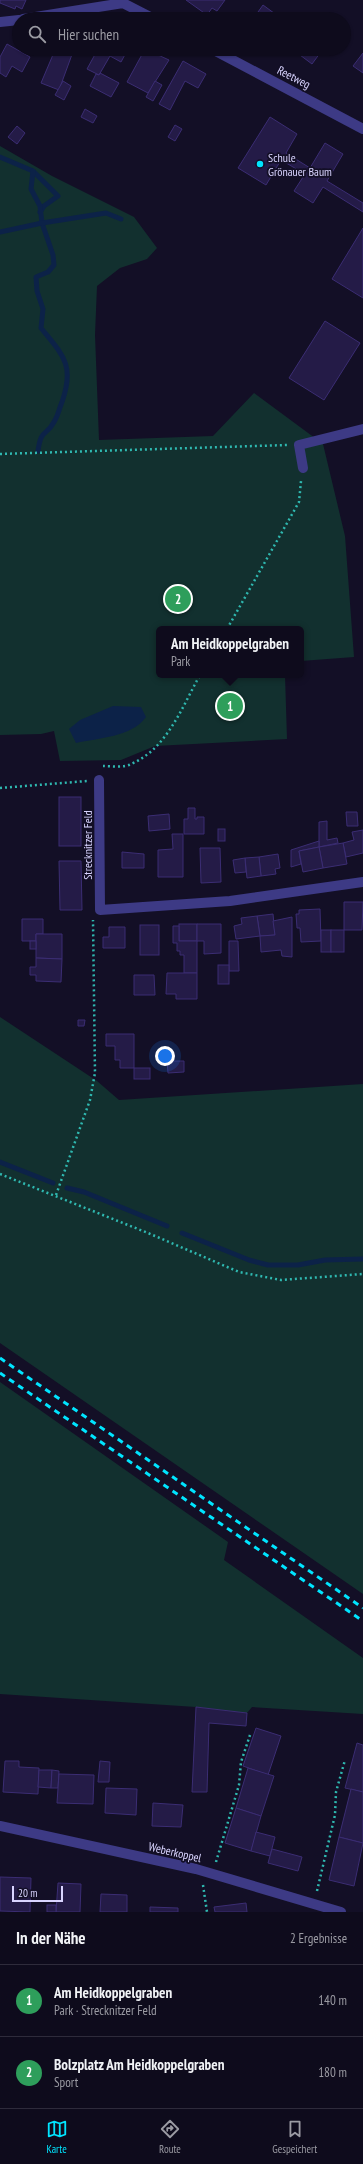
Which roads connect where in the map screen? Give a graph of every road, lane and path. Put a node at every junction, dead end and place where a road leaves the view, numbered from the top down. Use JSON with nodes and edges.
{"nodes":[{"id":1,"x":67,"y":12,"type":"edge"},
{"id":2,"x":140,"y":12,"type":"edge"},
{"id":3,"x":12,"y":21,"type":"edge"},
{"id":4,"x":0,"y":22,"type":"edge"},
{"id":5,"x":225,"y":56,"type":"edge"},
{"id":6,"x":363,"y":129,"type":"edge"},
{"id":7,"x":363,"y":429,"type":"edge"},
{"id":8,"x":299,"y":445,"type":"junction"},
{"id":9,"x":0,"y":454,"type":"edge"},
{"id":10,"x":303,"y":468,"type":"joint"},
{"id":11,"x":228,"y":626,"type":"edge"},
{"id":12,"x":198,"y":678,"type":"edge"},
{"id":13,"x":99,"y":780,"type":"junction"},
{"id":14,"x":0,"y":788,"type":"edge"},
{"id":15,"x":363,"y":882,"type":"edge"},
{"id":16,"x":100,"y":910,"type":"junction"},
{"id":17,"x":0,"y":1174,"type":"edge"},
{"id":18,"x":56,"y":1195,"type":"junction"},
{"id":19,"x":363,"y":1274,"type":"edge"},
{"id":20,"x":250,"y":1736,"type":"dead end"},
{"id":21,"x":345,"y":1760,"type":"dead end"},
{"id":22,"x":0,"y":1826,"type":"edge"},
{"id":23,"x":201,"y":1871,"type":"junction"},
{"id":24,"x":213,"y":1874,"type":"junction"},
{"id":25,"x":314,"y":1903,"type":"junction"},
{"id":26,"x":207,"y":1912,"type":"edge"},
{"id":27,"x":341,"y":1912,"type":"edge"}],
"edges":[{"from":1,"to":2,"type":"street"},
{"from":3,"to":4,"type":"street"},
{"from":5,"to":6,"type":"street","name":"Reetweg"},
{"from":7,"to":8,"type":"street"},
{"from":8,"to":9,"type":"path"},
{"from":8,"to":10,"type":"street"},
{"from":10,"to":11,"type":"path"},
{"from":12,"to":13,"type":"path"},
{"from":13,"to":14,"type":"path"},
{"from":13,"to":16,"type":"street","name":"Strecknitzer Feld"},
{"from":15,"to":16,"type":"street"},
{"from":16,"to":18,"type":"path"},
{"from":17,"to":18,"type":"path"},
{"from":18,"to":19,"type":"path"},
{"from":20,"to":24,"type":"path"},
{"from":21,"to":25,"type":"path"},
{"from":22,"to":23,"type":"street","name":"Weberkoppel"},
{"from":23,"to":24,"type":"street","name":"Weberkoppel"},
{"from":23,"to":26,"type":"path"},
{"from":24,"to":25,"type":"street","name":"Weberkoppel"},
{"from":25,"to":27,"type":"street","name":"Weberkoppel"}]}
